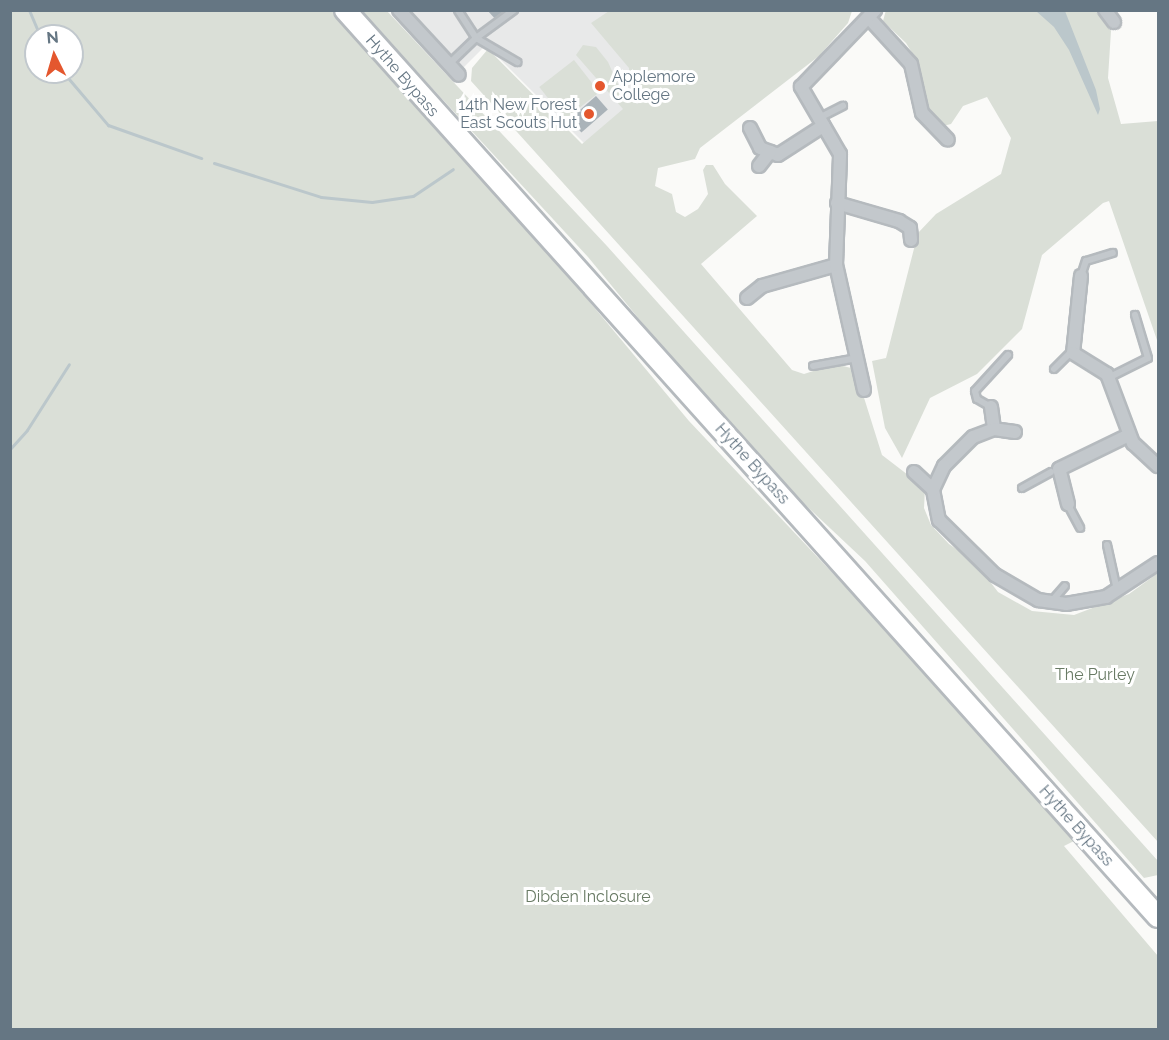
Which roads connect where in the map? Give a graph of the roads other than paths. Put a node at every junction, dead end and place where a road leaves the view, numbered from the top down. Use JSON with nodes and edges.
{"nodes":[{"id":1,"x":345,"y":10,"type":"edge"},
{"id":2,"x":399,"y":10,"type":"edge"},
{"id":3,"x":458,"y":10,"type":"edge"},
{"id":4,"x":514,"y":10,"type":"edge"},
{"id":5,"x":1105,"y":10,"type":"edge"},
{"id":6,"x":872,"y":14,"type":"edge"},
{"id":7,"x":1114,"y":22,"type":"dead end"},
{"id":8,"x":476,"y":38,"type":"junction"},
{"id":9,"x":517,"y":62,"type":"dead end"},
{"id":10,"x":449,"y":64,"type":"junction"},
{"id":11,"x":459,"y":75,"type":"dead end"},
{"id":12,"x":843,"y":106,"type":"dead end"},
{"id":13,"x":821,"y":122,"type":"junction"},
{"id":14,"x":750,"y":128,"type":"dead end"},
{"id":15,"x":948,"y":140,"type":"dead end"},
{"id":16,"x":770,"y":152,"type":"junction"},
{"id":17,"x":759,"y":166,"type":"dead end"},
{"id":18,"x":837,"y":203,"type":"junction"},
{"id":19,"x":911,"y":240,"type":"dead end"},
{"id":20,"x":1113,"y":253,"type":"dead end"},
{"id":21,"x":836,"y":265,"type":"junction"},
{"id":22,"x":1081,"y":276,"type":"joint"},
{"id":23,"x":747,"y":298,"type":"dead end"},
{"id":24,"x":1135,"y":315,"type":"dead end"},
{"id":25,"x":1073,"y":350,"type":"junction"},
{"id":26,"x":1008,"y":355,"type":"dead end"},
{"id":27,"x":857,"y":357,"type":"junction"},
{"id":28,"x":813,"y":366,"type":"dead end"},
{"id":29,"x":1053,"y":369,"type":"dead end"},
{"id":30,"x":1110,"y":377,"type":"junction"},
{"id":31,"x":864,"y":390,"type":"dead end"},
{"id":32,"x":991,"y":407,"type":"joint"},
{"id":33,"x":994,"y":429,"type":"junction"},
{"id":34,"x":1014,"y":432,"type":"dead end"},
{"id":35,"x":1129,"y":435,"type":"junction"},
{"id":36,"x":1158,"y":466,"type":"edge"},
{"id":37,"x":1055,"y":470,"type":"junction"},
{"id":38,"x":914,"y":472,"type":"dead end"},
{"id":39,"x":1022,"y":488,"type":"dead end"},
{"id":40,"x":933,"y":490,"type":"junction"},
{"id":41,"x":1068,"y":504,"type":"joint"},
{"id":42,"x":1080,"y":528,"type":"dead end"},
{"id":43,"x":1107,"y":544,"type":"dead end"},
{"id":44,"x":1158,"y":563,"type":"edge"},
{"id":45,"x":1065,"y":586,"type":"dead end"},
{"id":46,"x":1117,"y":591,"type":"junction"},
{"id":47,"x":1051,"y":603,"type":"junction"},
{"id":48,"x":1158,"y":917,"type":"edge"}],
"edges":[{"from":1,"to":48,"type":"main road","name":"Hythe Bypass"},
{"from":2,"to":10,"type":"street"},
{"from":3,"to":8,"type":"lane"},
{"from":4,"to":8,"type":"lane"},
{"from":5,"to":7,"type":"street"},
{"from":6,"to":13,"type":"street"},
{"from":6,"to":15,"type":"street"},
{"from":8,"to":9,"type":"lane"},
{"from":8,"to":10,"type":"lane"},
{"from":10,"to":11,"type":"street"},
{"from":12,"to":13,"type":"lane"},
{"from":13,"to":16,"type":"street"},
{"from":13,"to":18,"type":"street"},
{"from":14,"to":16,"type":"street"},
{"from":16,"to":17,"type":"street"},
{"from":18,"to":19,"type":"street"},
{"from":18,"to":21,"type":"street"},
{"from":20,"to":22,"type":"lane"},
{"from":21,"to":23,"type":"street"},
{"from":21,"to":27,"type":"street"},
{"from":22,"to":25,"type":"street"},
{"from":24,"to":30,"type":"lane"},
{"from":25,"to":29,"type":"lane"},
{"from":25,"to":30,"type":"street"},
{"from":26,"to":32,"type":"lane"},
{"from":27,"to":28,"type":"lane"},
{"from":27,"to":31,"type":"street"},
{"from":30,"to":35,"type":"street"},
{"from":32,"to":33,"type":"street"},
{"from":33,"to":34,"type":"street"},
{"from":33,"to":40,"type":"street"},
{"from":35,"to":36,"type":"street"},
{"from":35,"to":37,"type":"street"},
{"from":37,"to":39,"type":"lane"},
{"from":37,"to":41,"type":"street"},
{"from":38,"to":40,"type":"street"},
{"from":40,"to":47,"type":"street"},
{"from":41,"to":42,"type":"lane"},
{"from":43,"to":46,"type":"lane"},
{"from":44,"to":46,"type":"street"},
{"from":45,"to":47,"type":"lane"},
{"from":46,"to":47,"type":"street"}]}
